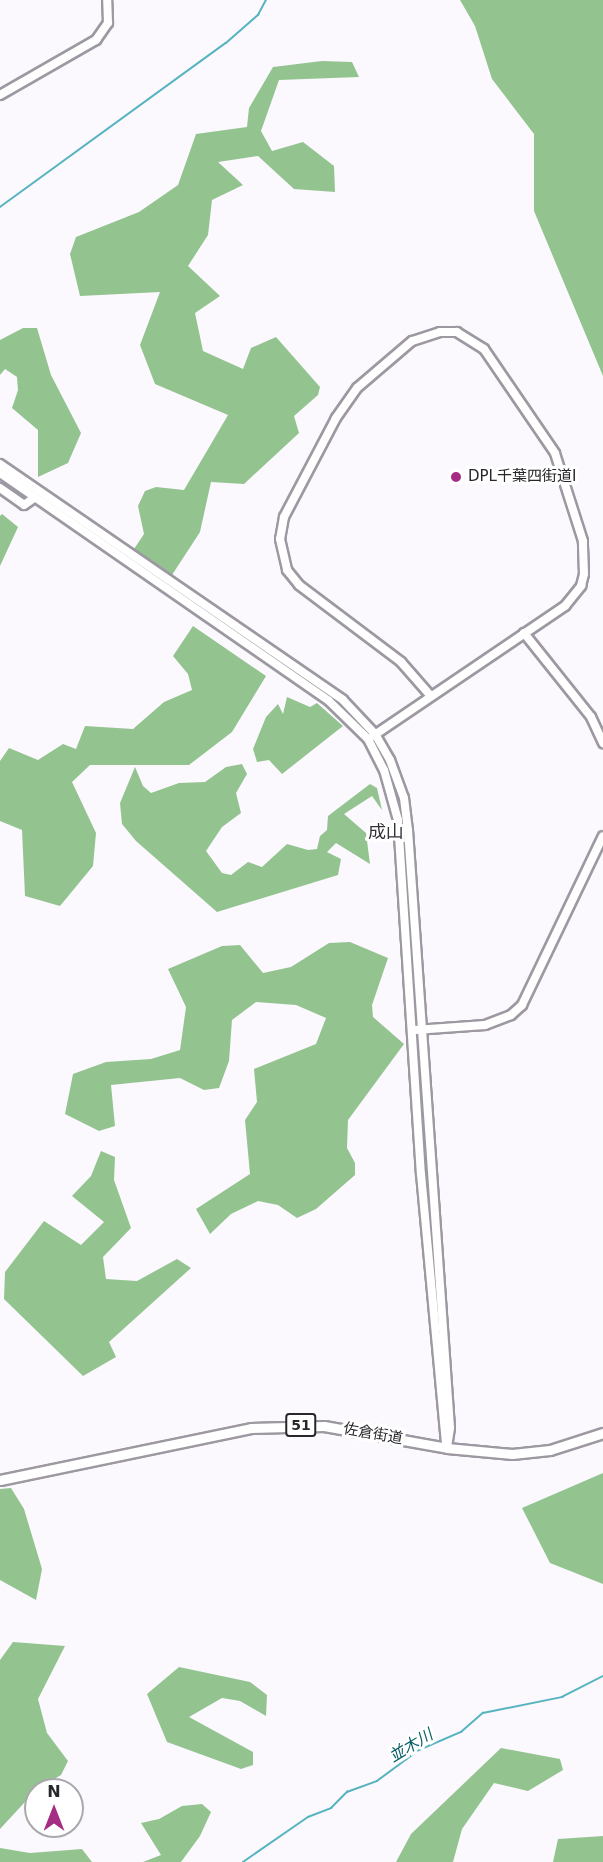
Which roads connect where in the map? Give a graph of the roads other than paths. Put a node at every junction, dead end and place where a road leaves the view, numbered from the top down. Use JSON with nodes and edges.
{"nodes":[{"id":1,"x":107,"y":0,"type":"edge"},
{"id":2,"x":0,"y":95,"type":"edge"},
{"id":3,"x":0,"y":464,"type":"edge"},
{"id":4,"x":0,"y":473,"type":"edge"},
{"id":5,"x":0,"y":489,"type":"edge"},
{"id":6,"x":34,"y":498,"type":"junction"},
{"id":7,"x":524,"y":633,"type":"junction"},
{"id":8,"x":430,"y":695,"type":"junction"},
{"id":9,"x":372,"y":736,"type":"junction"},
{"id":10,"x":603,"y":743,"type":"edge"},
{"id":11,"x":603,"y":836,"type":"edge"},
{"id":12,"x":411,"y":1030,"type":"junction"},
{"id":13,"x":420,"y":1030,"type":"junction"},
{"id":14,"x":603,"y":1434,"type":"edge"},
{"id":15,"x":447,"y":1448,"type":"junction"},
{"id":16,"x":0,"y":1480,"type":"edge"}],
"edges":[{"from":1,"to":2,"type":"street"},
{"from":3,"to":9,"type":"street"},
{"from":4,"to":6,"type":"street"},
{"from":5,"to":6,"type":"street"},
{"from":6,"to":9,"type":"street"},
{"from":7,"to":8,"type":"street"},
{"from":7,"to":8,"type":"street"},
{"from":7,"to":10,"type":"street"},
{"from":8,"to":9,"type":"street"},
{"from":9,"to":12,"type":"street"},
{"from":9,"to":13,"type":"street"},
{"from":11,"to":13,"type":"street"},
{"from":12,"to":13,"type":"street"},
{"from":12,"to":15,"type":"street"},
{"from":13,"to":15,"type":"street"},
{"from":14,"to":15,"type":"highway","name":"佐倉街道","number":"51"},
{"from":15,"to":16,"type":"highway","name":"佐倉街道","number":"51"}]}
